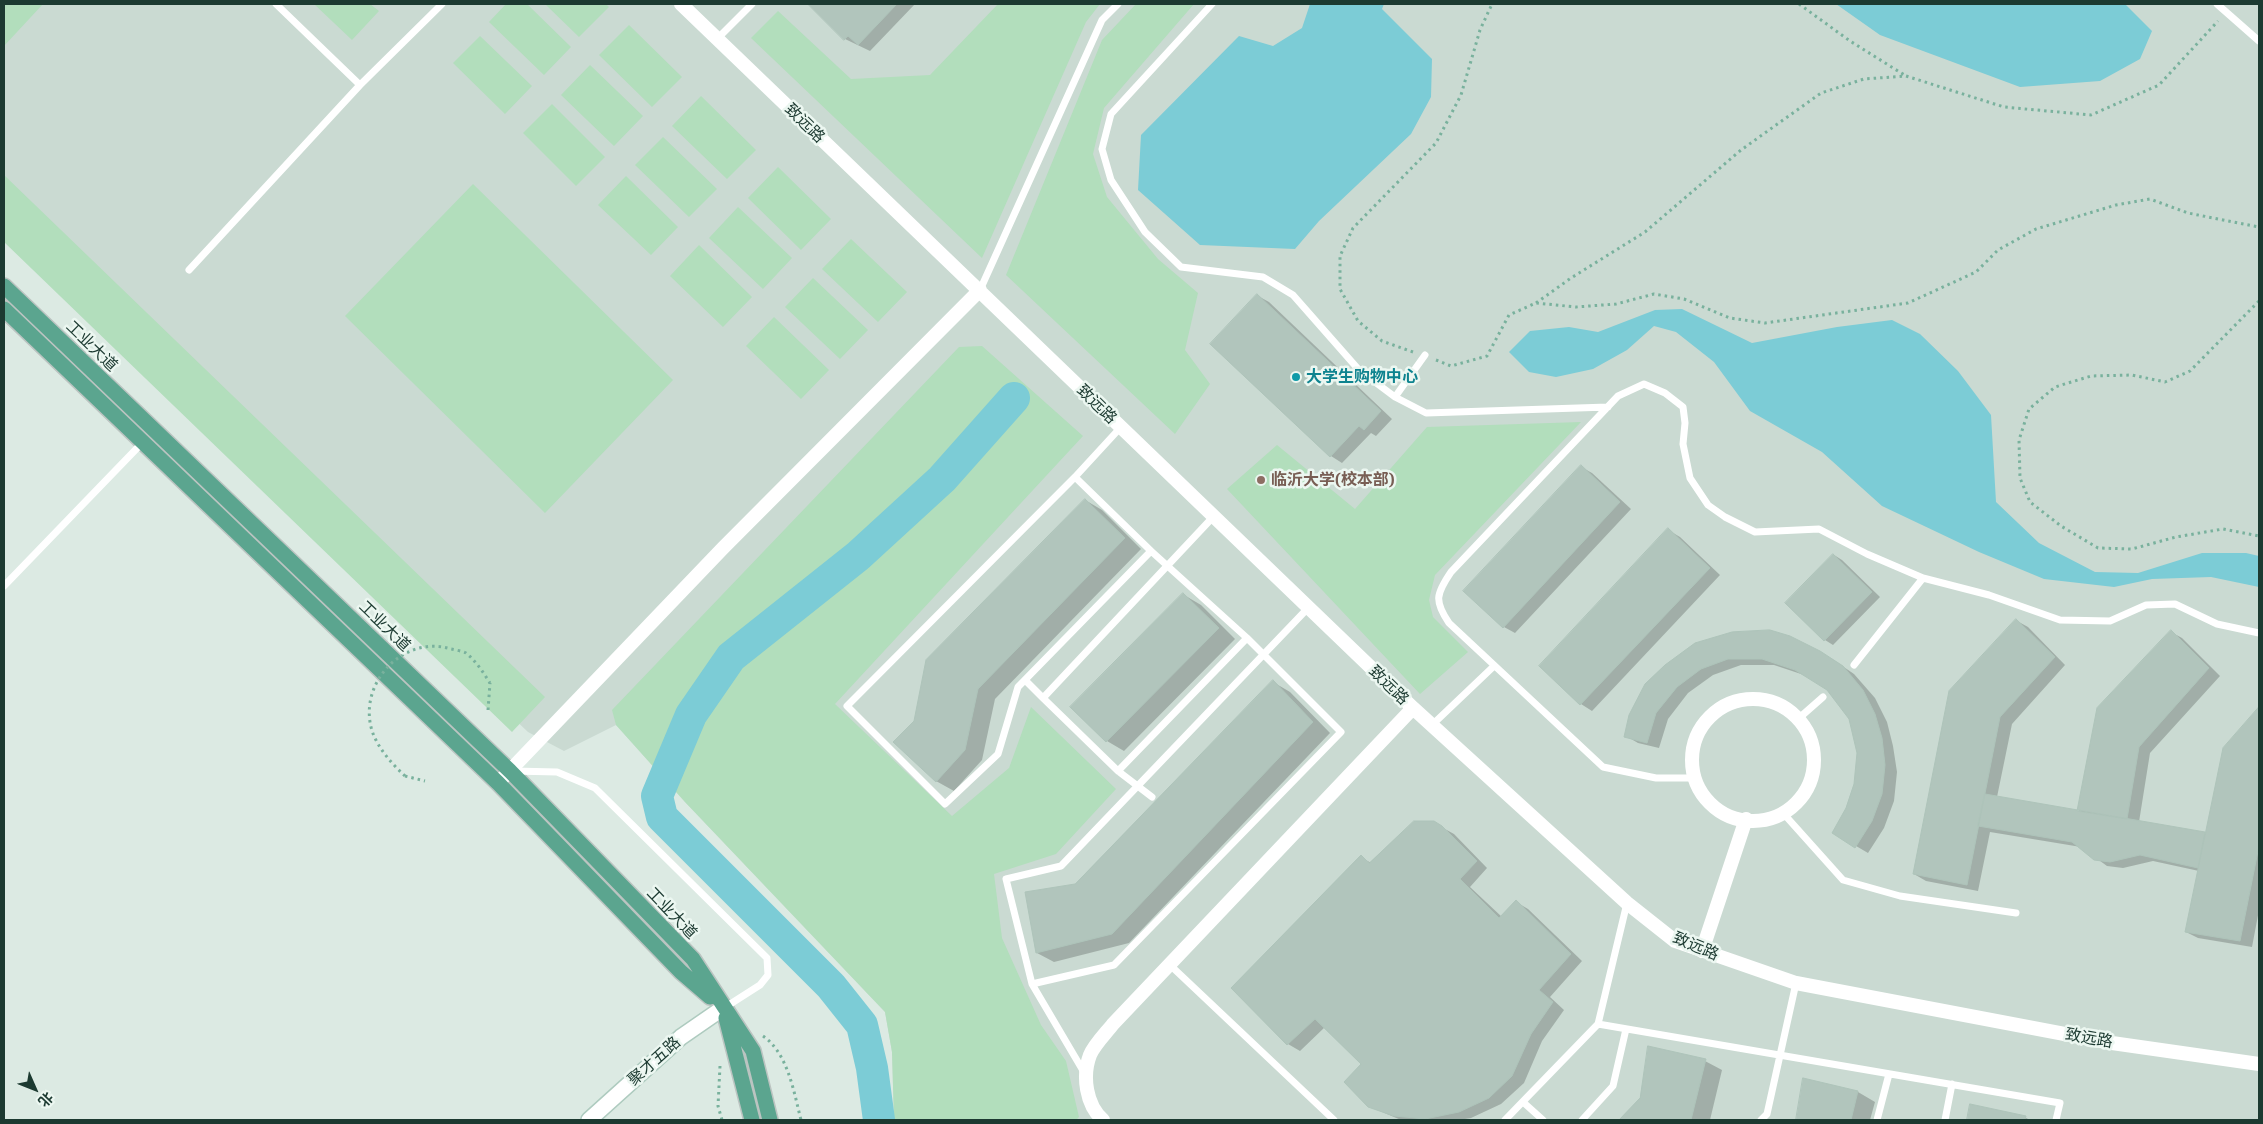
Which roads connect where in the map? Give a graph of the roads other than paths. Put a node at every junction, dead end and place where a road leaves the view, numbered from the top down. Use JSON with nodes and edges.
{"nodes":[{"id":1,"x":276,"y":4,"type":"edge"},
{"id":2,"x":442,"y":4,"type":"edge"},
{"id":3,"x":681,"y":4,"type":"edge"},
{"id":4,"x":752,"y":4,"type":"edge"},
{"id":5,"x":1118,"y":4,"type":"edge"},
{"id":6,"x":1212,"y":4,"type":"edge"},
{"id":7,"x":2217,"y":4,"type":"edge"},
{"id":8,"x":718,"y":39,"type":"junction"},
{"id":9,"x":2259,"y":40,"type":"edge"},
{"id":10,"x":360,"y":85,"type":"junction"},
{"id":11,"x":189,"y":270,"type":"dead end"},
{"id":12,"x":4,"y":286,"type":"edge"},
{"id":13,"x":980,"y":290,"type":"junction"},
{"id":14,"x":4,"y":309,"type":"edge"},
{"id":15,"x":1425,"y":355,"type":"road end"},
{"id":16,"x":1395,"y":397,"type":"junction"},
{"id":17,"x":1608,"y":407,"type":"junction"},
{"id":18,"x":1121,"y":427,"type":"junction"},
{"id":19,"x":143,"y":441,"type":"junction"},
{"id":20,"x":1076,"y":477,"type":"junction"},
{"id":21,"x":1214,"y":516,"type":"junction"},
{"id":22,"x":1152,"y":551,"type":"junction"},
{"id":23,"x":1168,"y":565,"type":"junction"},
{"id":24,"x":1923,"y":578,"type":"junction"},
{"id":25,"x":4,"y":586,"type":"edge"},
{"id":26,"x":1309,"y":607,"type":"junction"},
{"id":27,"x":2259,"y":633,"type":"edge"},
{"id":28,"x":1247,"y":638,"type":"junction"},
{"id":29,"x":1264,"y":655,"type":"junction"},
{"id":30,"x":1494,"y":666,"type":"junction"},
{"id":31,"x":1854,"y":666,"type":"dead end"},
{"id":32,"x":1025,"y":680,"type":"junction"},
{"id":33,"x":1824,"y":697,"type":"dead end"},
{"id":34,"x":1043,"y":698,"type":"junction"},
{"id":35,"x":1414,"y":708,"type":"junction"},
{"id":36,"x":1798,"y":719,"type":"junction"},
{"id":37,"x":1432,"y":725,"type":"junction"},
{"id":38,"x":510,"y":771,"type":"junction"},
{"id":39,"x":1118,"y":771,"type":"junction"},
{"id":40,"x":1695,"y":778,"type":"junction"},
{"id":41,"x":498,"y":782,"type":"junction"},
{"id":42,"x":1138,"y":787,"type":"junction"},
{"id":43,"x":1152,"y":796,"type":"dead end"},
{"id":44,"x":1783,"y":813,"type":"junction"},
{"id":45,"x":1746,"y":819,"type":"junction"},
{"id":46,"x":1627,"y":903,"type":"junction"},
{"id":47,"x":2016,"y":913,"type":"dead end"},
{"id":48,"x":1702,"y":951,"type":"junction"},
{"id":49,"x":1170,"y":965,"type":"junction"},
{"id":50,"x":1796,"y":983,"type":"junction"},
{"id":51,"x":1032,"y":984,"type":"junction"},
{"id":52,"x":723,"y":1008,"type":"junction"},
{"id":53,"x":1598,"y":1024,"type":"junction"},
{"id":54,"x":1626,"y":1029,"type":"junction"},
{"id":55,"x":1780,"y":1055,"type":"junction"},
{"id":56,"x":2259,"y":1064,"type":"edge"},
{"id":57,"x":1889,"y":1074,"type":"junction"},
{"id":58,"x":1086,"y":1076,"type":"junction"},
{"id":59,"x":1952,"y":1084,"type":"junction"},
{"id":60,"x":1523,"y":1102,"type":"junction"},
{"id":61,"x":590,"y":1120,"type":"edge"},
{"id":62,"x":752,"y":1120,"type":"edge"},
{"id":63,"x":770,"y":1120,"type":"edge"},
{"id":64,"x":1103,"y":1120,"type":"edge"},
{"id":65,"x":1334,"y":1120,"type":"edge"},
{"id":66,"x":1505,"y":1120,"type":"edge"},
{"id":67,"x":1543,"y":1120,"type":"edge"},
{"id":68,"x":1582,"y":1120,"type":"edge"},
{"id":69,"x":1762,"y":1120,"type":"edge"},
{"id":70,"x":1878,"y":1120,"type":"edge"},
{"id":71,"x":1945,"y":1120,"type":"edge"},
{"id":72,"x":2056,"y":1120,"type":"edge"}],
"edges":[{"from":1,"to":10,"type":"lane"},
{"from":2,"to":10,"type":"lane"},
{"from":3,"to":8,"type":"street","name":"致远路"},
{"from":4,"to":8,"type":"lane"},
{"from":5,"to":13,"type":"lane"},
{"from":6,"to":16,"type":"lane"},
{"from":7,"to":9,"type":"lane"},
{"from":8,"to":13,"type":"street","name":"致远路"},
{"from":10,"to":11,"type":"lane"},
{"from":12,"to":38,"type":"main road","name":"工业大道"},
{"from":13,"to":18,"type":"street","name":"致远路"},
{"from":13,"to":38,"type":"street"},
{"from":14,"to":19,"type":"main road","name":"工业大道"},
{"from":15,"to":16,"type":"lane"},
{"from":16,"to":17,"type":"lane"},
{"from":17,"to":24,"type":"lane"},
{"from":17,"to":30,"type":"lane"},
{"from":18,"to":20,"type":"lane"},
{"from":18,"to":21,"type":"street","name":"致远路"},
{"from":19,"to":25,"type":"lane"},
{"from":19,"to":41,"type":"main road","name":"工业大道"},
{"from":20,"to":22,"type":"lane"},
{"from":20,"to":32,"type":"lane"},
{"from":21,"to":23,"type":"lane"},
{"from":21,"to":26,"type":"street","name":"致远路"},
{"from":22,"to":23,"type":"lane"},
{"from":22,"to":32,"type":"lane"},
{"from":23,"to":28,"type":"lane"},
{"from":23,"to":34,"type":"lane"},
{"from":24,"to":27,"type":"lane"},
{"from":24,"to":31,"type":"lane"},
{"from":26,"to":29,"type":"lane"},
{"from":26,"to":35,"type":"street","name":"致远路"},
{"from":28,"to":29,"type":"lane"},
{"from":28,"to":39,"type":"lane"},
{"from":29,"to":42,"type":"lane"},
{"from":29,"to":51,"type":"lane"},
{"from":30,"to":37,"type":"lane"},
{"from":30,"to":40,"type":"lane"},
{"from":32,"to":34,"type":"lane"},
{"from":33,"to":36,"type":"lane"},
{"from":34,"to":39,"type":"lane"},
{"from":35,"to":37,"type":"street","name":"致远路"},
{"from":35,"to":49,"type":"street"},
{"from":36,"to":40,"type":"street"},
{"from":36,"to":44,"type":"street"},
{"from":37,"to":46,"type":"street","name":"致远路"},
{"from":38,"to":41,"type":"street"},
{"from":38,"to":52,"type":"main road","name":"工业大道"},
{"from":38,"to":52,"type":"lane"},
{"from":39,"to":42,"type":"lane"},
{"from":40,"to":45,"type":"street"},
{"from":41,"to":52,"type":"main road","name":"工业大道"},
{"from":42,"to":43,"type":"lane"},
{"from":42,"to":51,"type":"lane"},
{"from":44,"to":45,"type":"street"},
{"from":44,"to":47,"type":"lane"},
{"from":45,"to":48,"type":"street"},
{"from":46,"to":48,"type":"street","name":"致远路"},
{"from":46,"to":53,"type":"lane"},
{"from":48,"to":50,"type":"street","name":"致远路"},
{"from":49,"to":58,"type":"street"},
{"from":49,"to":65,"type":"lane"},
{"from":50,"to":55,"type":"lane"},
{"from":50,"to":56,"type":"street","name":"致远路"},
{"from":51,"to":58,"type":"lane"},
{"from":52,"to":61,"type":"street","name":"聚才五路"},
{"from":52,"to":62,"type":"main road","name":"工业大道"},
{"from":52,"to":63,"type":"main road","name":"工业大道"},
{"from":53,"to":54,"type":"lane"},
{"from":53,"to":60,"type":"lane"},
{"from":54,"to":55,"type":"lane"},
{"from":54,"to":68,"type":"lane"},
{"from":55,"to":57,"type":"lane"},
{"from":55,"to":69,"type":"lane"},
{"from":57,"to":59,"type":"lane"},
{"from":57,"to":70,"type":"lane"},
{"from":58,"to":64,"type":"street"},
{"from":59,"to":71,"type":"lane"},
{"from":59,"to":72,"type":"lane"},
{"from":60,"to":66,"type":"lane"},
{"from":60,"to":67,"type":"lane"}]}
